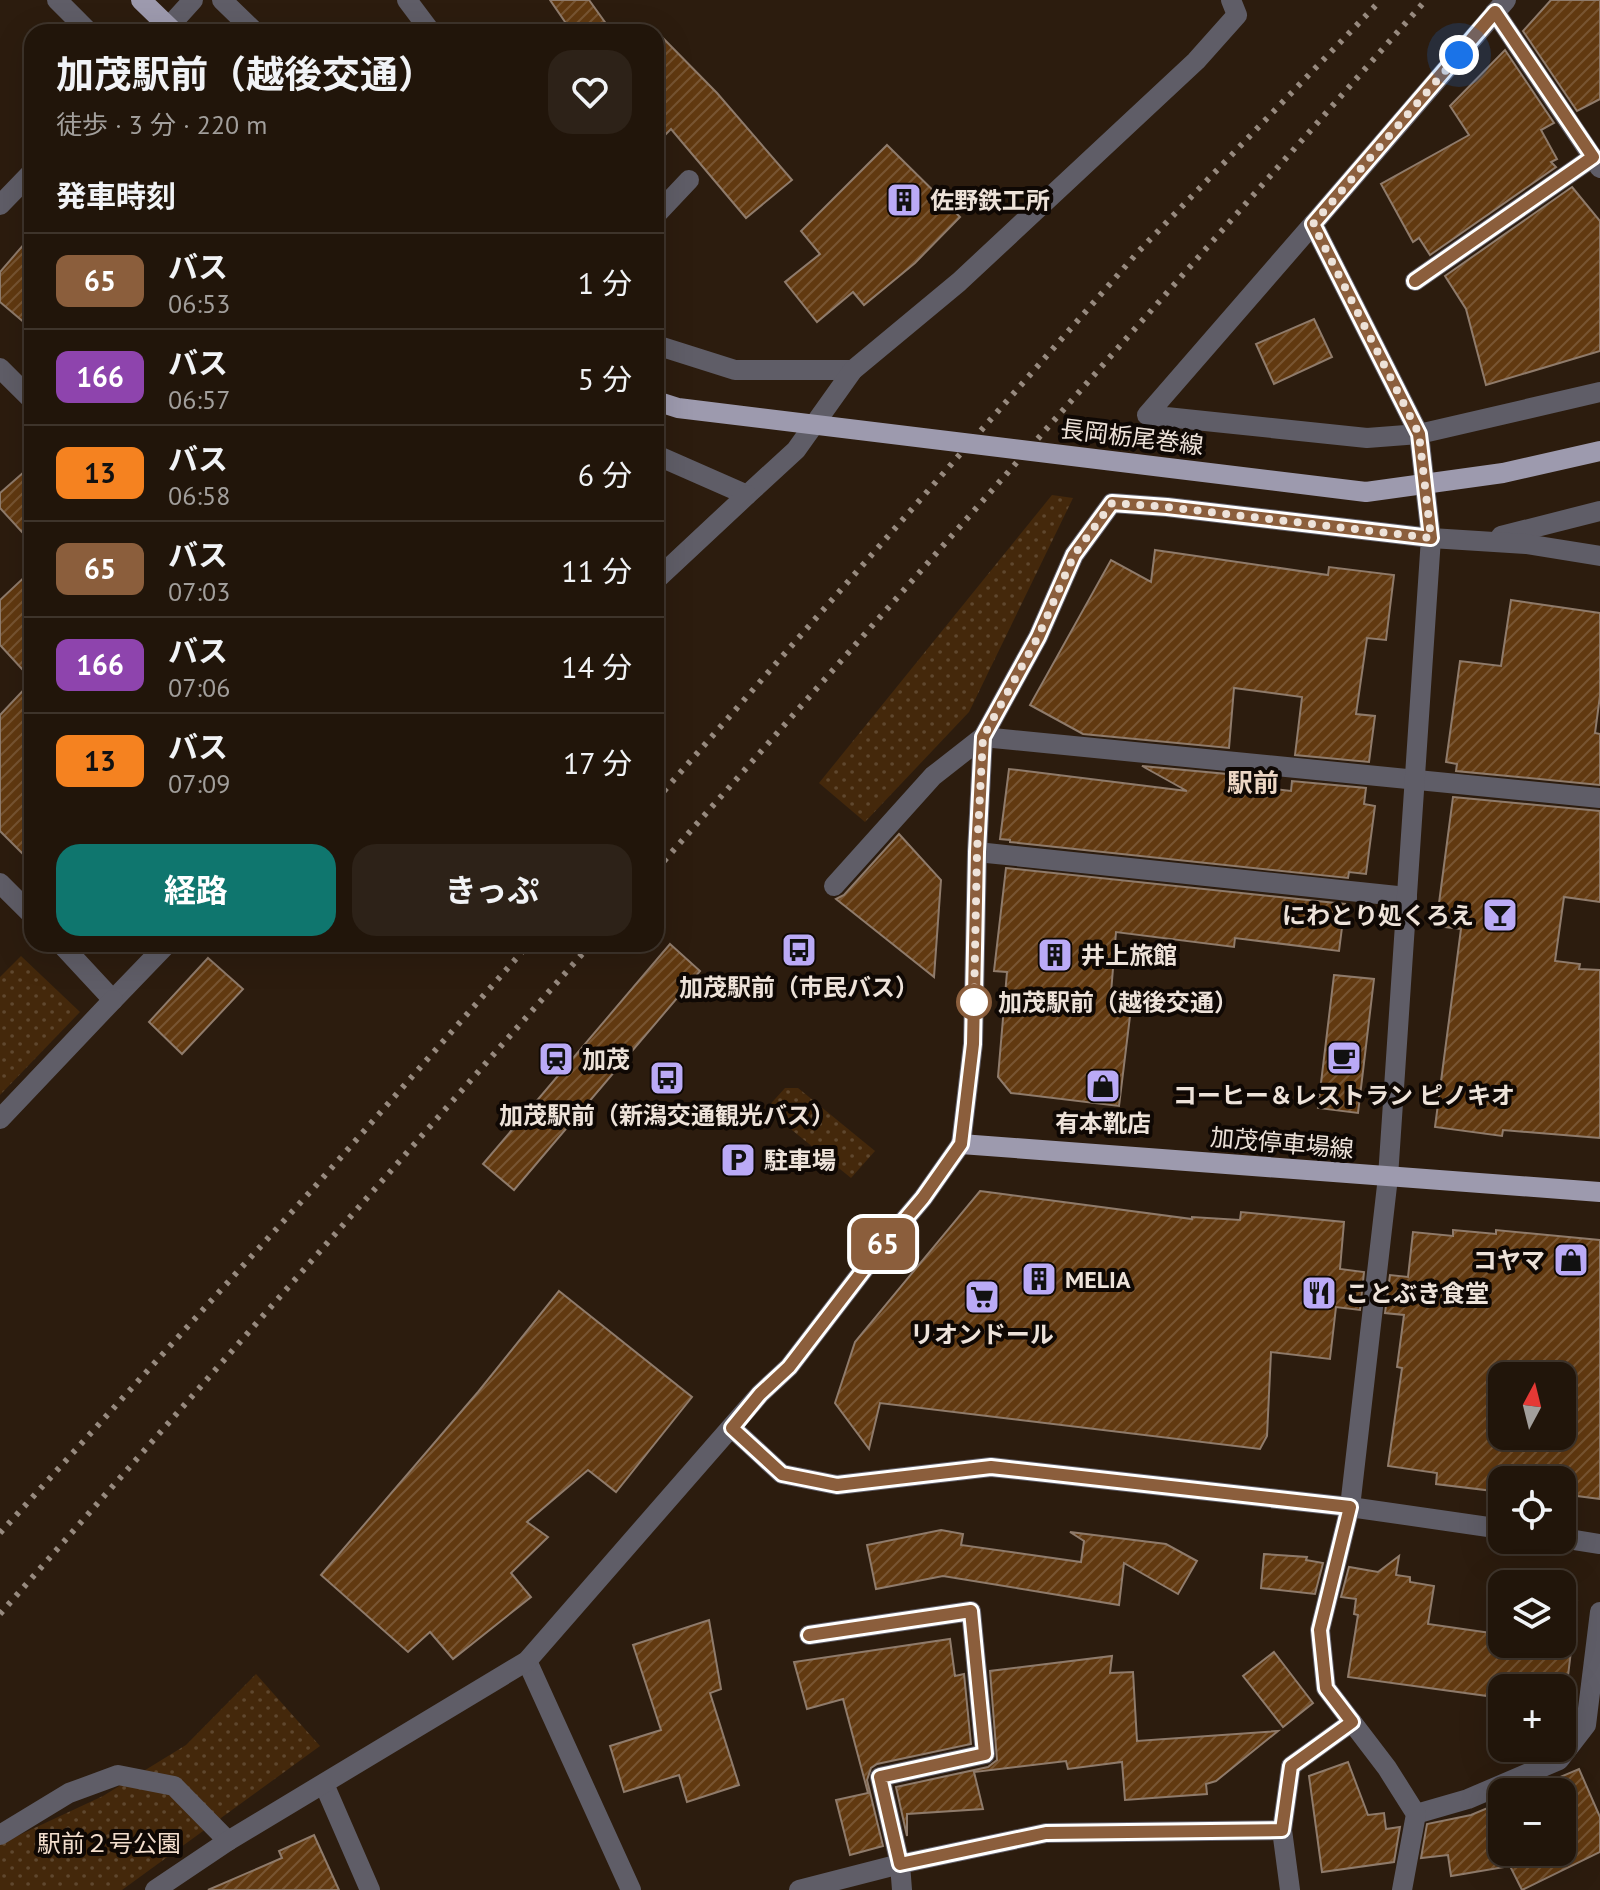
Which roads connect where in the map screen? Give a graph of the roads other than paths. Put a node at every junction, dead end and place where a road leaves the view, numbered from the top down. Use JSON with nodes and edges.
{"nodes":[{"id":1,"x":57,"y":0,"type":"edge"},
{"id":2,"x":141,"y":0,"type":"edge"},
{"id":3,"x":193,"y":0,"type":"edge"},
{"id":4,"x":222,"y":0,"type":"edge"},
{"id":5,"x":407,"y":0,"type":"edge"},
{"id":6,"x":1231,"y":0,"type":"edge"},
{"id":7,"x":1501,"y":6,"type":"edge"},
{"id":8,"x":81,"y":24,"type":"edge"},
{"id":9,"x":166,"y":24,"type":"edge"},
{"id":10,"x":171,"y":24,"type":"edge"},
{"id":11,"x":247,"y":24,"type":"edge"},
{"id":12,"x":425,"y":24,"type":"edge"},
{"id":13,"x":1596,"y":162,"type":"edge"},
{"id":14,"x":24,"y":180,"type":"edge"},
{"id":15,"x":689,"y":180,"type":"dead end"},
{"id":16,"x":0,"y":205,"type":"edge"},
{"id":17,"x":664,"y":207,"type":"edge"},
{"id":18,"x":1313,"y":224,"type":"junction"},
{"id":19,"x":1415,"y":281,"type":"dead end"},
{"id":20,"x":664,"y":348,"type":"edge"},
{"id":21,"x":0,"y":368,"type":"edge"},
{"id":22,"x":853,"y":370,"type":"junction"},
{"id":23,"x":24,"y":392,"type":"edge"},
{"id":24,"x":1600,"y":392,"type":"edge"},
{"id":25,"x":664,"y":404,"type":"edge"},
{"id":26,"x":1419,"y":434,"type":"junction"},
{"id":27,"x":1600,"y":451,"type":"edge"},
{"id":28,"x":664,"y":459,"type":"edge"},
{"id":29,"x":747,"y":495,"type":"junction"},
{"id":30,"x":1600,"y":511,"type":"edge"},
{"id":31,"x":1431,"y":538,"type":"junction"},
{"id":32,"x":1486,"y":540,"type":"junction"},
{"id":33,"x":1600,"y":556,"type":"edge"},
{"id":34,"x":664,"y":573,"type":"edge"},
{"id":35,"x":983,"y":737,"type":"junction"},
{"id":36,"x":1415,"y":781,"type":"junction"},
{"id":37,"x":1600,"y":798,"type":"edge"},
{"id":38,"x":977,"y":852,"type":"junction"},
{"id":39,"x":0,"y":883,"type":"edge"},
{"id":40,"x":834,"y":886,"type":"dead end"},
{"id":41,"x":1407,"y":897,"type":"junction"},
{"id":42,"x":24,"y":907,"type":"edge"},
{"id":43,"x":68,"y":952,"type":"edge"},
{"id":44,"x":159,"y":952,"type":"edge"},
{"id":45,"x":113,"y":1000,"type":"junction"},
{"id":46,"x":0,"y":1119,"type":"edge"},
{"id":47,"x":961,"y":1144,"type":"junction"},
{"id":48,"x":1388,"y":1177,"type":"junction"},
{"id":49,"x":1600,"y":1192,"type":"edge"},
{"id":50,"x":732,"y":1428,"type":"junction"},
{"id":51,"x":1350,"y":1507,"type":"junction"},
{"id":52,"x":1488,"y":1527,"type":"edge"},
{"id":53,"x":1576,"y":1540,"type":"edge"},
{"id":54,"x":1600,"y":1544,"type":"edge"},
{"id":55,"x":1600,"y":1612,"type":"edge"},
{"id":56,"x":809,"y":1635,"type":"dead end"},
{"id":57,"x":527,"y":1661,"type":"junction"},
{"id":58,"x":1352,"y":1722,"type":"junction"},
{"id":59,"x":324,"y":1784,"type":"junction"},
{"id":60,"x":1416,"y":1814,"type":"junction"},
{"id":61,"x":1282,"y":1830,"type":"junction"},
{"id":62,"x":0,"y":1835,"type":"edge"},
{"id":63,"x":228,"y":1841,"type":"junction"},
{"id":64,"x":900,"y":1864,"type":"junction"},
{"id":65,"x":155,"y":1890,"type":"edge"},
{"id":66,"x":370,"y":1890,"type":"edge"},
{"id":67,"x":631,"y":1890,"type":"edge"},
{"id":68,"x":799,"y":1890,"type":"edge"},
{"id":69,"x":902,"y":1890,"type":"edge"},
{"id":70,"x":1290,"y":1890,"type":"edge"},
{"id":71,"x":1402,"y":1890,"type":"edge"}],
"edges":[{"from":1,"to":8,"type":"street"},
{"from":2,"to":9,"type":"main road","bridge":true},
{"from":3,"to":10,"type":"street"},
{"from":4,"to":11,"type":"street"},
{"from":5,"to":12,"type":"street"},
{"from":6,"to":22,"type":"street"},
{"from":7,"to":13,"type":"street"},
{"from":7,"to":18,"type":"street"},
{"from":13,"to":19,"type":"street"},
{"from":14,"to":16,"type":"street"},
{"from":15,"to":17,"type":"street"},
{"from":18,"to":26,"type":"street"},
{"from":18,"to":26,"type":"street"},
{"from":20,"to":22,"type":"street"},
{"from":21,"to":23,"type":"street"},
{"from":22,"to":29,"type":"street"},
{"from":24,"to":26,"type":"street"},
{"from":25,"to":27,"type":"main road","name":"長岡栃尾巻線","bridge":true},
{"from":26,"to":31,"type":"street"},
{"from":28,"to":29,"type":"street"},
{"from":29,"to":34,"type":"street"},
{"from":30,"to":32,"type":"street"},
{"from":31,"to":32,"type":"street"},
{"from":31,"to":35,"type":"street"},
{"from":31,"to":36,"type":"street"},
{"from":32,"to":33,"type":"street"},
{"from":35,"to":36,"type":"street"},
{"from":35,"to":38,"type":"street"},
{"from":35,"to":40,"type":"street"},
{"from":36,"to":37,"type":"street"},
{"from":36,"to":41,"type":"street"},
{"from":38,"to":41,"type":"street"},
{"from":38,"to":47,"type":"street"},
{"from":39,"to":42,"type":"street"},
{"from":41,"to":48,"type":"street"},
{"from":43,"to":45,"type":"street"},
{"from":44,"to":45,"type":"street"},
{"from":45,"to":46,"type":"street"},
{"from":47,"to":48,"type":"main road","name":"加茂停車場線"},
{"from":47,"to":50,"type":"street"},
{"from":48,"to":49,"type":"main road","name":"加茂停車場線"},
{"from":48,"to":51,"type":"street"},
{"from":50,"to":51,"type":"street"},
{"from":50,"to":57,"type":"street"},
{"from":51,"to":52,"type":"street"},
{"from":51,"to":58,"type":"street"},
{"from":53,"to":54,"type":"street"},
{"from":55,"to":60,"type":"street"},
{"from":56,"to":64,"type":"street"},
{"from":57,"to":59,"type":"street"},
{"from":57,"to":67,"type":"street"},
{"from":58,"to":60,"type":"street"},
{"from":58,"to":61,"type":"street"},
{"from":59,"to":63,"type":"street"},
{"from":59,"to":66,"type":"street"},
{"from":60,"to":71,"type":"street"},
{"from":61,"to":64,"type":"street"},
{"from":61,"to":70,"type":"street"},
{"from":62,"to":63,"type":"street"},
{"from":63,"to":65,"type":"street"},
{"from":64,"to":68,"type":"street"},
{"from":64,"to":69,"type":"street"}]}
